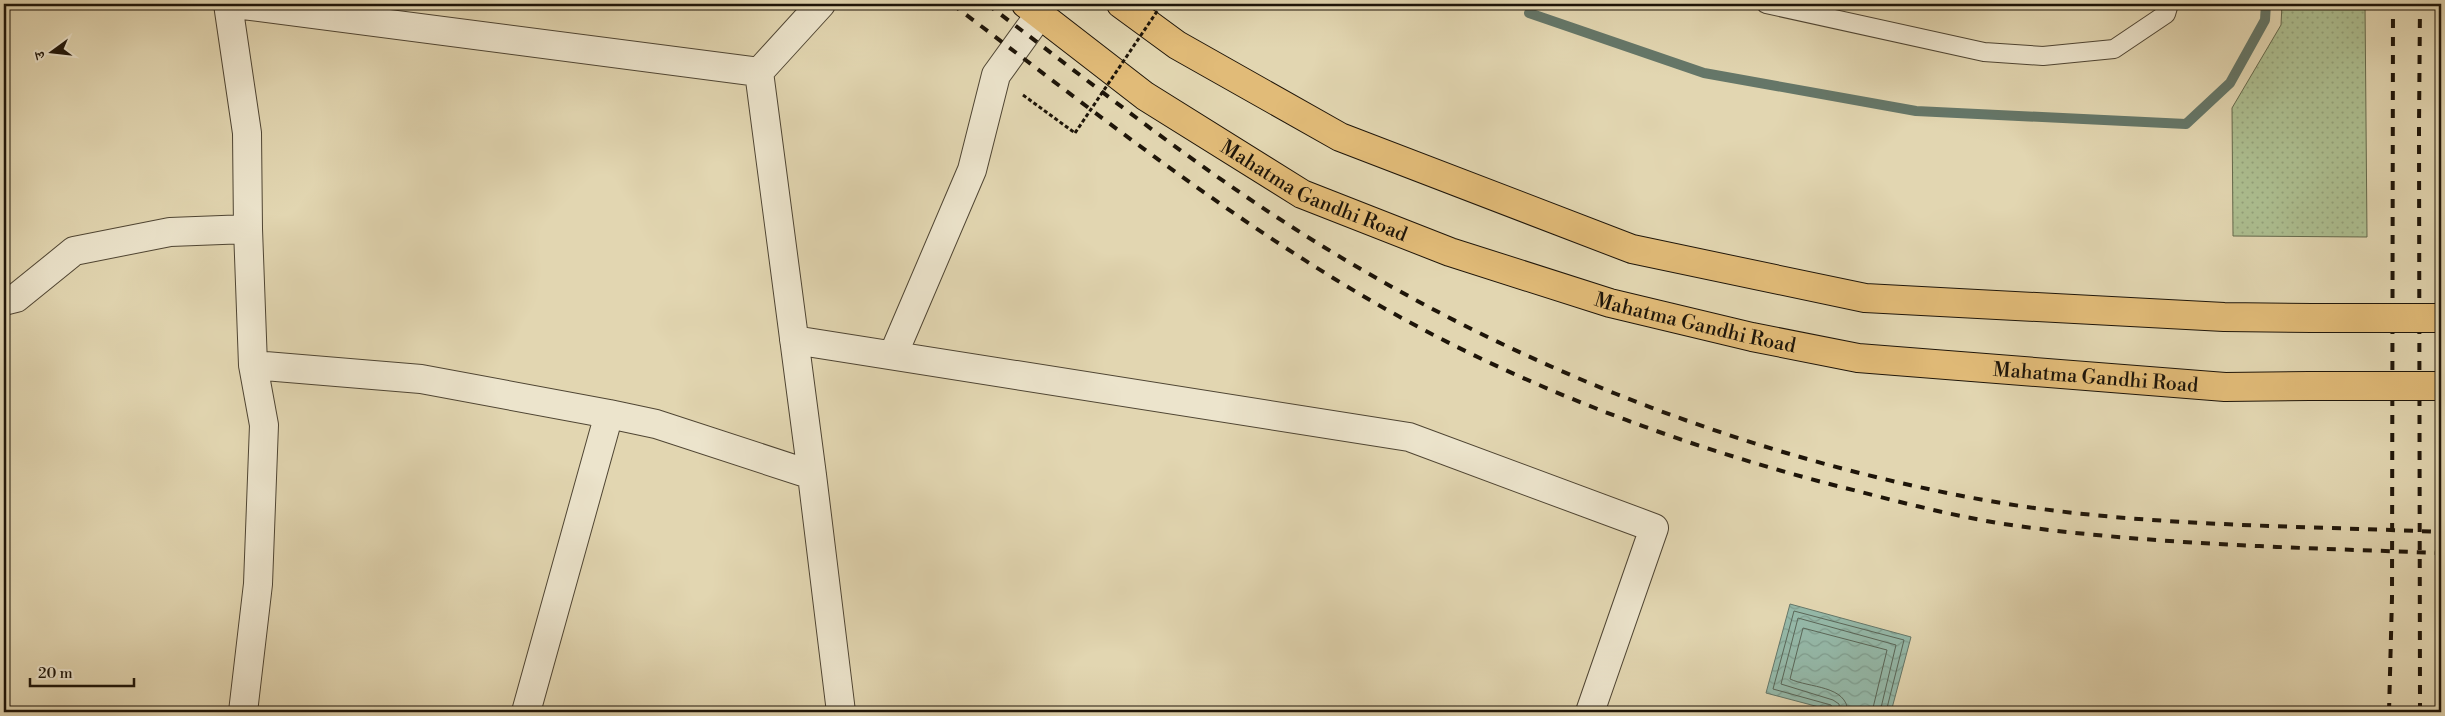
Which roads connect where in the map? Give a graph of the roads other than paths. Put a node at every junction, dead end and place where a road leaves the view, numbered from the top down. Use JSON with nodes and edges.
{"nodes":[{"id":1,"x":228,"y":4,"type":"edge"},
{"id":2,"x":235,"y":4,"type":"edge"},
{"id":3,"x":821,"y":4,"type":"edge"},
{"id":4,"x":1121,"y":4,"type":"edge"},
{"id":5,"x":1766,"y":4,"type":"edge"},
{"id":6,"x":2170,"y":4,"type":"edge"},
{"id":7,"x":1033,"y":9,"type":"edge"},
{"id":8,"x":759,"y":72,"type":"junction"},
{"id":9,"x":248,"y":229,"type":"junction"},
{"id":10,"x":4,"y":301,"type":"edge"},
{"id":11,"x":2441,"y":318,"type":"edge"},
{"id":12,"x":794,"y":340,"type":"junction"},
{"id":13,"x":893,"y":355,"type":"junction"},
{"id":14,"x":252,"y":365,"type":"junction"},
{"id":15,"x":2441,"y":386,"type":"edge"},
{"id":16,"x":609,"y":414,"type":"junction"},
{"id":17,"x":812,"y":475,"type":"junction"},
{"id":18,"x":243,"y":712,"type":"edge"},
{"id":19,"x":526,"y":712,"type":"edge"},
{"id":20,"x":841,"y":712,"type":"edge"},
{"id":21,"x":1590,"y":712,"type":"edge"}],
"edges":[{"from":1,"to":9,"type":"street"},
{"from":2,"to":8,"type":"street"},
{"from":3,"to":8,"type":"street"},
{"from":4,"to":11,"type":"main road","bridge":true},
{"from":5,"to":6,"type":"lane"},
{"from":7,"to":13,"type":"street"},
{"from":7,"to":15,"type":"main road","name":"Mahatma Gandhi Road","bridge":true},
{"from":8,"to":12,"type":"street"},
{"from":9,"to":10,"type":"street"},
{"from":9,"to":14,"type":"street"},
{"from":12,"to":13,"type":"street"},
{"from":12,"to":17,"type":"street"},
{"from":13,"to":21,"type":"street"},
{"from":14,"to":16,"type":"street"},
{"from":14,"to":18,"type":"street"},
{"from":16,"to":17,"type":"street"},
{"from":16,"to":19,"type":"street"},
{"from":17,"to":20,"type":"street"}]}
